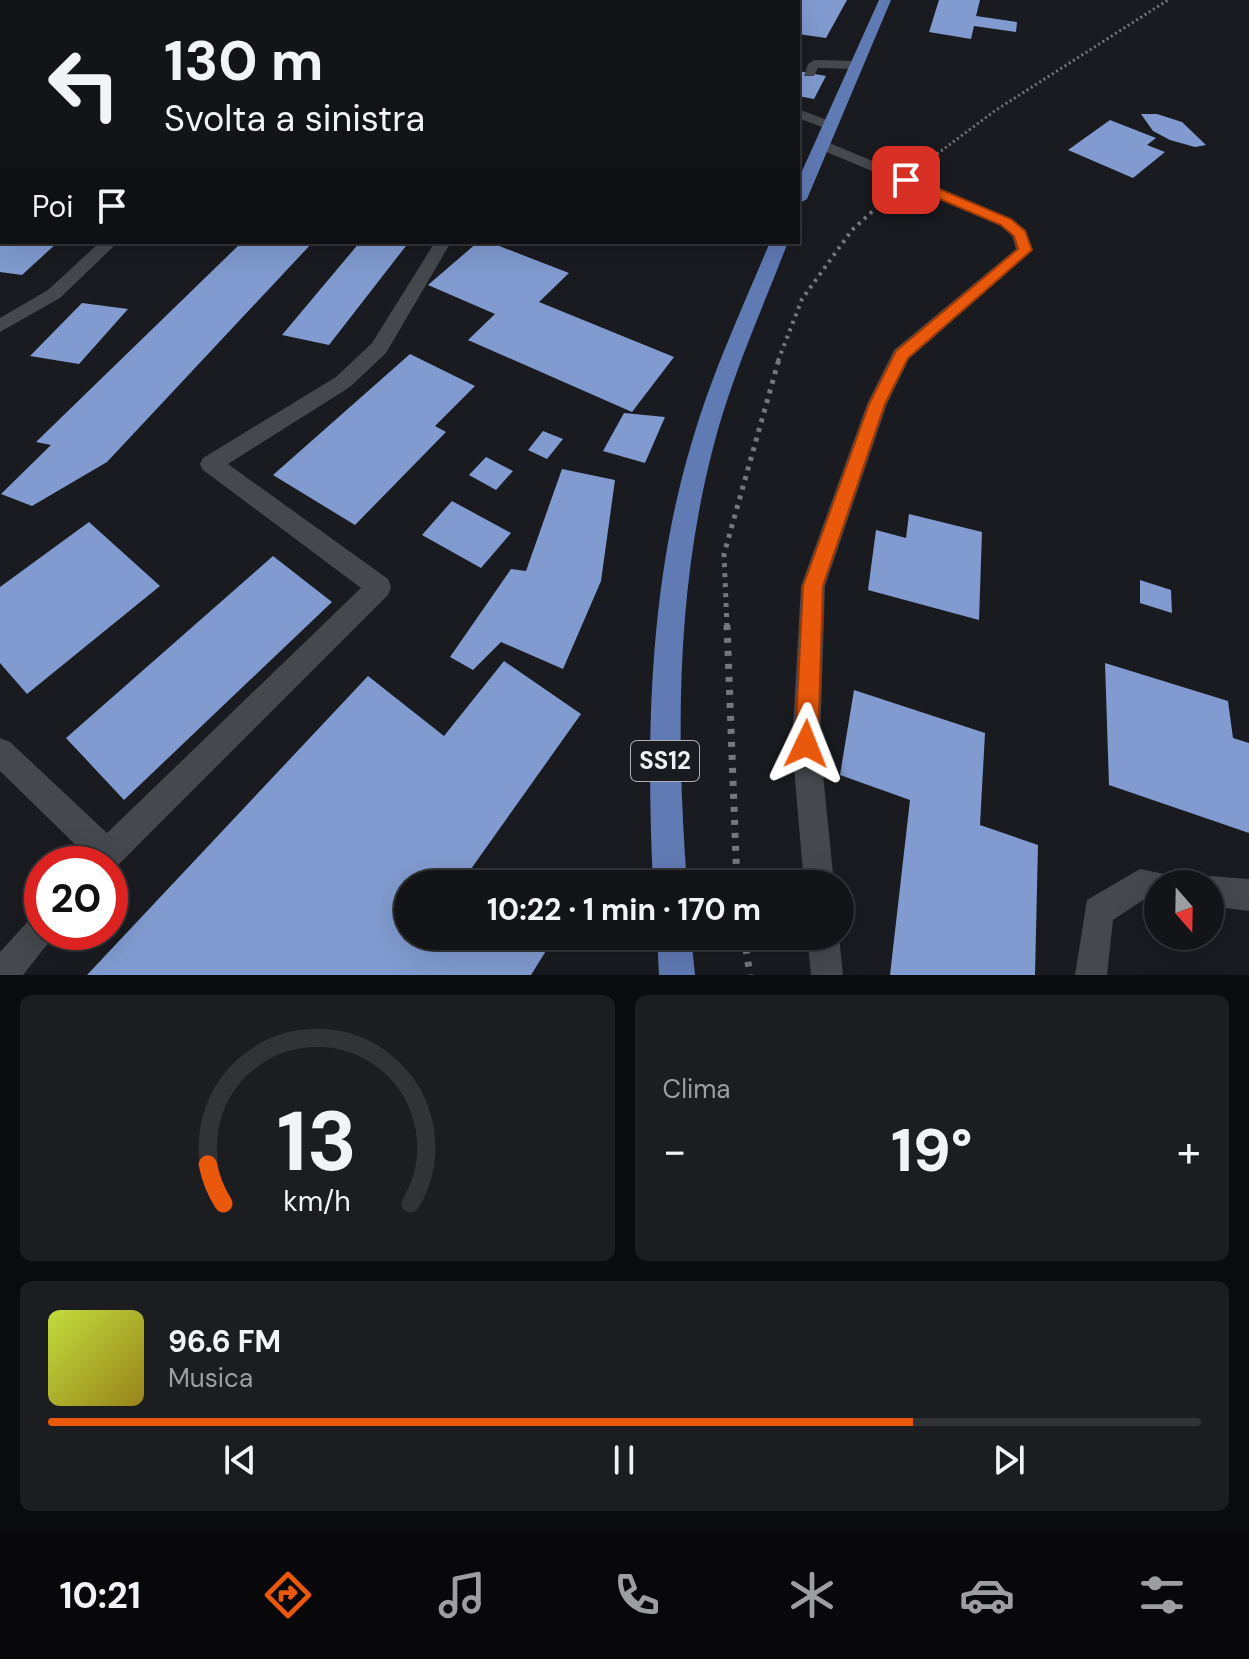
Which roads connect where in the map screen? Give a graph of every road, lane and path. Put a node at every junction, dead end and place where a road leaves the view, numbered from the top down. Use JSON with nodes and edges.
{"nodes":[{"id":1,"x":885,"y":0,"type":"edge"},
{"id":2,"x":1168,"y":0,"type":"edge"},
{"id":3,"x":856,"y":65,"type":"junction"},
{"id":4,"x":809,"y":73,"type":"dead end"},
{"id":5,"x":800,"y":115,"type":"edge"},
{"id":6,"x":826,"y":136,"type":"junction"},
{"id":7,"x":906,"y":180,"type":"junction"},
{"id":8,"x":800,"y":194,"type":"edge"},
{"id":9,"x":108,"y":244,"type":"edge"},
{"id":10,"x":442,"y":244,"type":"edge"},
{"id":11,"x":778,"y":244,"type":"edge"},
{"id":12,"x":0,"y":326,"type":"edge"},
{"id":13,"x":0,"y":752,"type":"edge"},
{"id":14,"x":90,"y":846,"type":"edge"},
{"id":15,"x":116,"y":846,"type":"edge"},
{"id":16,"x":669,"y":870,"type":"edge"},
{"id":17,"x":736,"y":870,"type":"edge"},
{"id":18,"x":818,"y":870,"type":"edge"},
{"id":19,"x":1144,"y":884,"type":"edge"},
{"id":20,"x":1224,"y":892,"type":"edge"},
{"id":21,"x":1249,"y":895,"type":"edge"},
{"id":22,"x":24,"y":949,"type":"edge"},
{"id":23,"x":675,"y":950,"type":"edge"},
{"id":24,"x":746,"y":950,"type":"edge"},
{"id":25,"x":824,"y":950,"type":"edge"},
{"id":26,"x":1,"y":975,"type":"edge"},
{"id":27,"x":677,"y":975,"type":"edge"},
{"id":28,"x":750,"y":975,"type":"edge"},
{"id":29,"x":827,"y":975,"type":"edge"},
{"id":30,"x":1091,"y":975,"type":"edge"}],
"edges":[{"from":1,"to":3,"type":"main road"},
{"from":2,"to":7,"type":"path"},
{"from":3,"to":4,"type":"lane"},
{"from":3,"to":6,"type":"main road"},
{"from":5,"to":6,"type":"lane"},
{"from":6,"to":7,"type":"lane"},
{"from":6,"to":8,"type":"main road"},
{"from":7,"to":17,"type":"path"},
{"from":7,"to":18,"type":"lane"},
{"from":9,"to":12,"type":"lane"},
{"from":10,"to":15,"type":"lane"},
{"from":11,"to":16,"type":"main road","number":"SS12"},
{"from":13,"to":14,"type":"lane"},
{"from":19,"to":30,"type":"lane"},
{"from":20,"to":21,"type":"lane"},
{"from":22,"to":26,"type":"lane"},
{"from":23,"to":27,"type":"main road"},
{"from":24,"to":28,"type":"path"},
{"from":25,"to":29,"type":"lane"}]}
